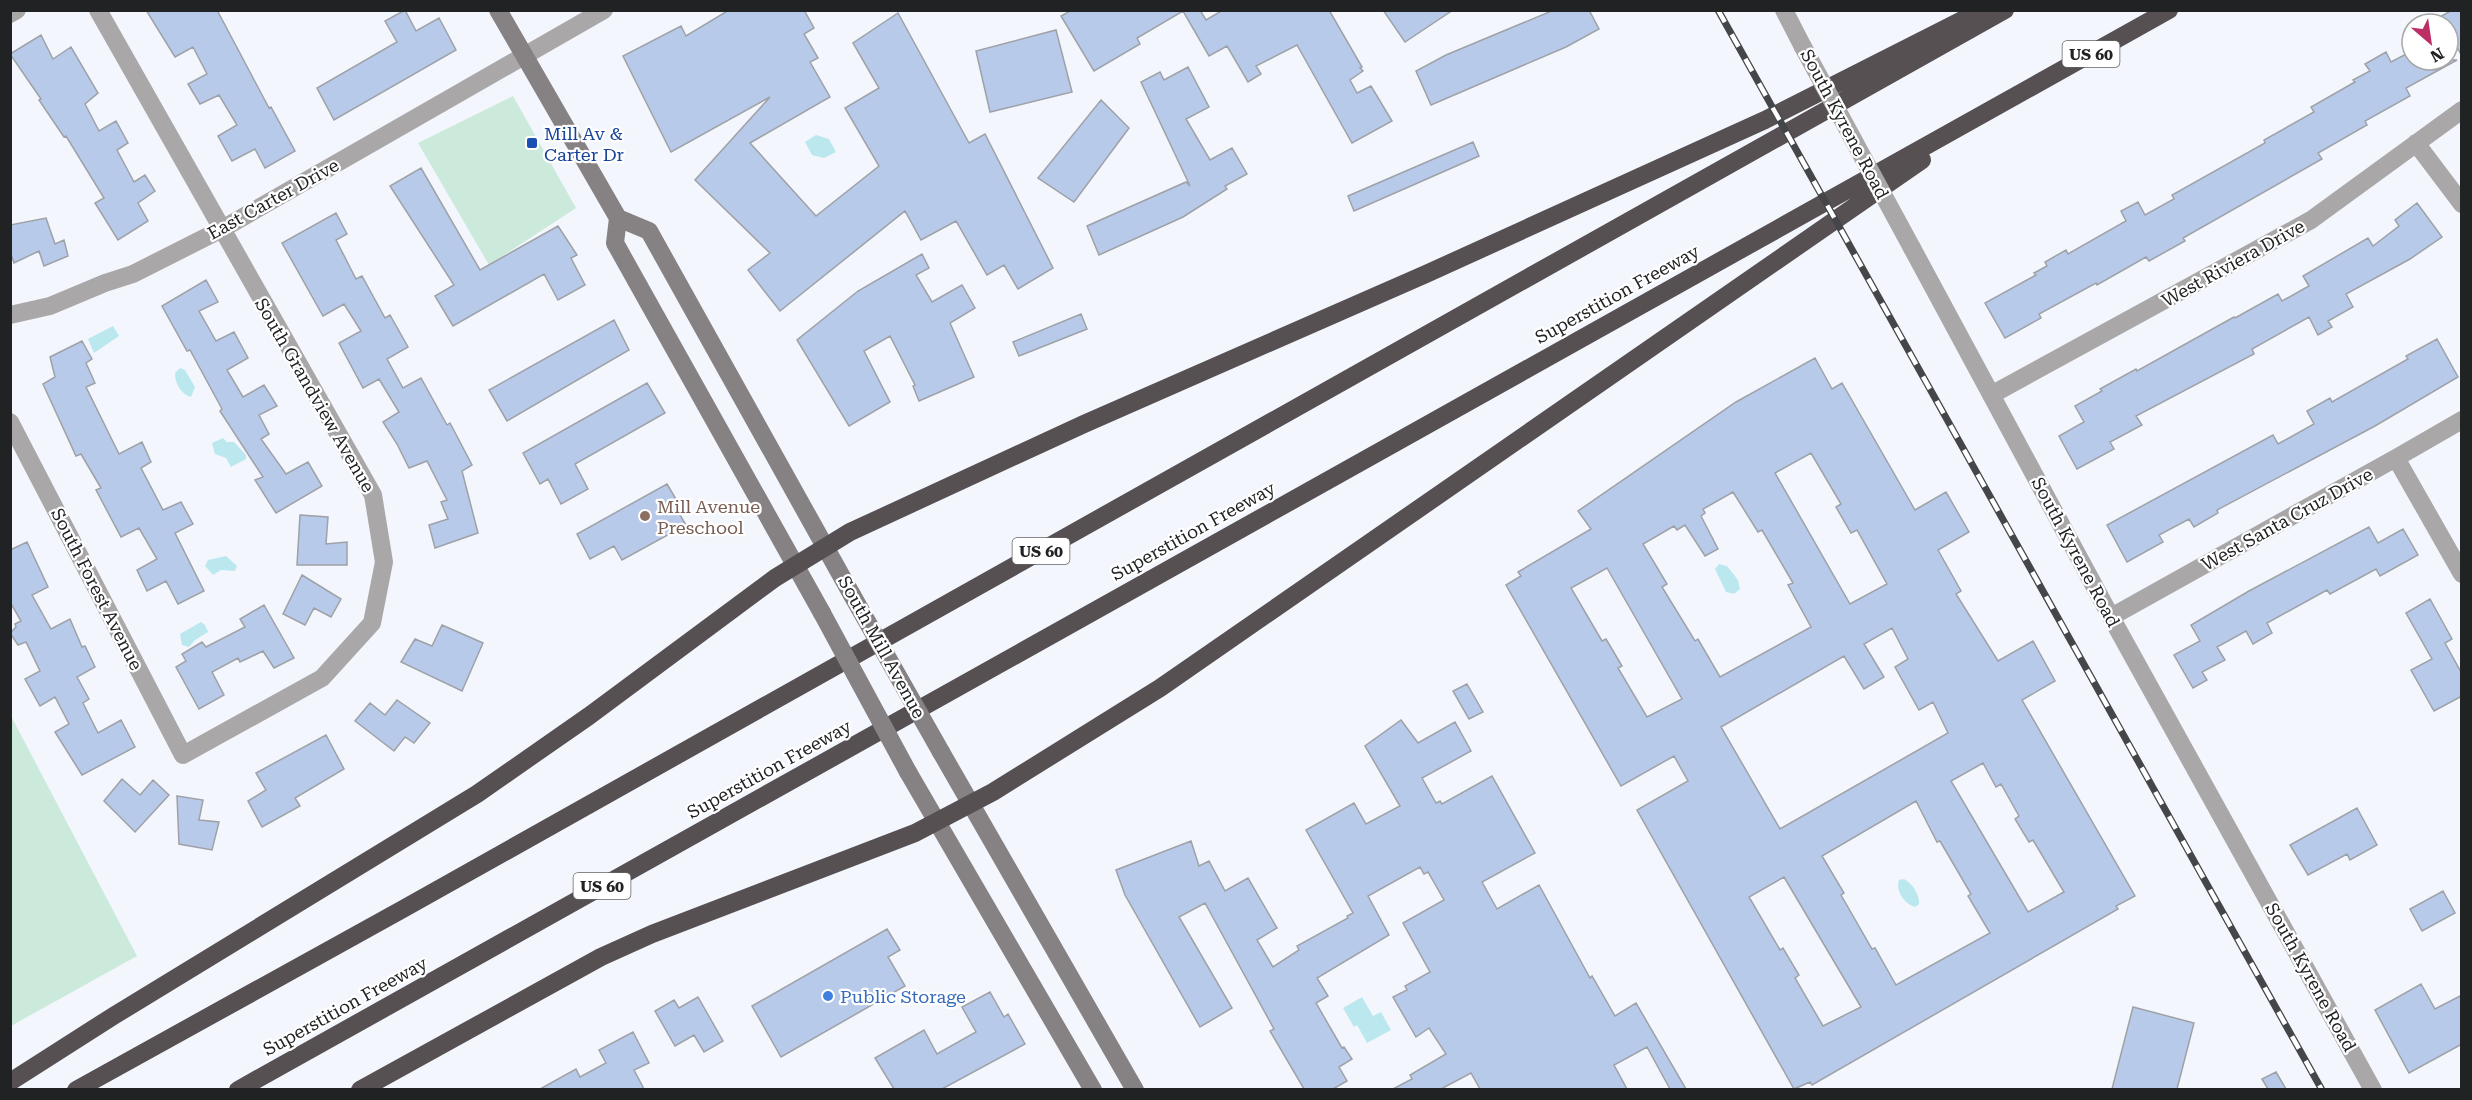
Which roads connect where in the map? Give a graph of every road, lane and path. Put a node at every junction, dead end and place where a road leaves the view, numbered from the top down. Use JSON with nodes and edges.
{"nodes":[{"id":1,"x":17,"y":10,"type":"edge"},
{"id":2,"x":98,"y":10,"type":"edge"},
{"id":3,"x":498,"y":10,"type":"edge"},
{"id":4,"x":604,"y":10,"type":"edge"},
{"id":5,"x":1784,"y":10,"type":"edge"},
{"id":6,"x":1982,"y":10,"type":"edge"},
{"id":7,"x":2005,"y":10,"type":"edge"},
{"id":8,"x":2169,"y":10,"type":"edge"},
{"id":9,"x":10,"y":14,"type":"edge"},
{"id":10,"x":524,"y":56,"type":"junction"},
{"id":11,"x":2012,"y":98,"type":"junction"},
{"id":12,"x":2462,"y":110,"type":"edge"},
{"id":13,"x":2416,"y":143,"type":"junction"},
{"id":14,"x":2462,"y":204,"type":"edge"},
{"id":15,"x":618,"y":218,"type":"junction"},
{"id":16,"x":222,"y":229,"type":"junction"},
{"id":17,"x":10,"y":315,"type":"edge"},
{"id":18,"x":1991,"y":394,"type":"junction"},
{"id":19,"x":2462,"y":420,"type":"edge"},
{"id":20,"x":10,"y":422,"type":"edge"},
{"id":21,"x":2396,"y":458,"type":"junction"},
{"id":22,"x":826,"y":546,"type":"junction"},
{"id":23,"x":795,"y":564,"type":"junction"},
{"id":24,"x":2462,"y":574,"type":"edge"},
{"id":25,"x":2111,"y":616,"type":"junction"},
{"id":26,"x":183,"y":755,"type":"joint"},
{"id":27,"x":970,"y":804,"type":"junction"},
{"id":28,"x":937,"y":822,"type":"junction"},
{"id":29,"x":10,"y":1082,"type":"edge"},
{"id":30,"x":76,"y":1089,"type":"edge"},
{"id":31,"x":238,"y":1089,"type":"edge"},
{"id":32,"x":360,"y":1089,"type":"edge"},
{"id":33,"x":1093,"y":1089,"type":"edge"},
{"id":34,"x":1135,"y":1089,"type":"edge"},
{"id":35,"x":2373,"y":1089,"type":"edge"}],
"edges":[{"from":1,"to":9,"type":"street"},
{"from":2,"to":16,"type":"street","name":"South Grandview Avenue"},
{"from":3,"to":10,"type":"main road"},
{"from":4,"to":10,"type":"street","name":"East Carter Drive"},
{"from":5,"to":18,"type":"street","name":"South Kyrene Road","bridge":true},
{"from":6,"to":22,"type":"highway"},
{"from":7,"to":30,"type":"highway","number":"US 60"},
{"from":8,"to":11,"type":"highway","name":"Superstition Freeway","number":"US 60"},
{"from":10,"to":15,"type":"main road"},
{"from":10,"to":16,"type":"street","name":"East Carter Drive"},
{"from":11,"to":27,"type":"highway"},
{"from":11,"to":31,"type":"highway","name":"Superstition Freeway","number":"US 60"},
{"from":12,"to":13,"type":"street","name":"West Riviera Drive"},
{"from":13,"to":14,"type":"street"},
{"from":13,"to":18,"type":"street","name":"West Riviera Drive"},
{"from":15,"to":22,"type":"main road","name":"South Mill Avenue"},
{"from":15,"to":23,"type":"main road","name":"South Mill Avenue"},
{"from":16,"to":17,"type":"street","name":"East Carter Drive"},
{"from":16,"to":26,"type":"street","name":"South Grandview Avenue"},
{"from":18,"to":25,"type":"street","name":"South Kyrene Road"},
{"from":19,"to":21,"type":"street","name":"West Santa Cruz Drive"},
{"from":20,"to":26,"type":"street","name":"South Forest Avenue"},
{"from":21,"to":24,"type":"street"},
{"from":21,"to":25,"type":"street","name":"West Santa Cruz Drive"},
{"from":22,"to":23,"type":"highway"},
{"from":22,"to":27,"type":"main road","name":"South Mill Avenue","bridge":true},
{"from":23,"to":28,"type":"main road","name":"South Mill Avenue","bridge":true},
{"from":23,"to":29,"type":"highway"},
{"from":25,"to":35,"type":"street","name":"South Kyrene Road"},
{"from":27,"to":28,"type":"highway"},
{"from":27,"to":34,"type":"main road","name":"South Mill Avenue"},
{"from":28,"to":32,"type":"highway"},
{"from":28,"to":33,"type":"main road","name":"South Mill Avenue"}]}
